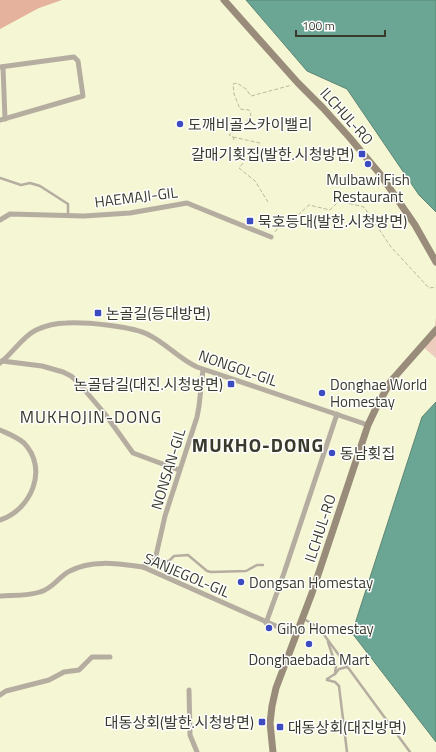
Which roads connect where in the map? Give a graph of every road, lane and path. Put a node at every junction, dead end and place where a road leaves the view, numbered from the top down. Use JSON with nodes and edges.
{"nodes":[{"id":1,"x":224,"y":0,"type":"edge"},
{"id":2,"x":2,"y":67,"type":"edge"},
{"id":3,"x":298,"y":83,"type":"junction"},
{"id":4,"x":2,"y":120,"type":"edge"},
{"id":5,"x":233,"y":137,"type":"junction"},
{"id":6,"x":234,"y":140,"type":"dead end"},
{"id":7,"x":0,"y":178,"type":"edge"},
{"id":8,"x":268,"y":202,"type":"dead end"},
{"id":9,"x":68,"y":215,"type":"junction"},
{"id":10,"x":0,"y":220,"type":"edge"},
{"id":11,"x":271,"y":237,"type":"joint"},
{"id":12,"x":436,"y":262,"type":"edge"},
{"id":13,"x":436,"y":287,"type":"edge"},
{"id":14,"x":436,"y":330,"type":"edge"},
{"id":15,"x":1,"y":362,"type":"edge"},
{"id":16,"x":203,"y":370,"type":"junction"},
{"id":17,"x":336,"y":414,"type":"junction"},
{"id":18,"x":368,"y":425,"type":"junction"},
{"id":19,"x":0,"y":430,"type":"edge"},
{"id":20,"x":179,"y":470,"type":"junction"},
{"id":21,"x":0,"y":520,"type":"edge"},
{"id":22,"x":155,"y":560,"type":"junction"},
{"id":23,"x":262,"y":565,"type":"dead end"},
{"id":24,"x":143,"y":567,"type":"junction"},
{"id":25,"x":0,"y":596,"type":"edge"},
{"id":26,"x":303,"y":618,"type":"junction"},
{"id":27,"x":266,"y":623,"type":"junction"},
{"id":28,"x":296,"y":635,"type":"junction"},
{"id":29,"x":327,"y":640,"type":"junction"},
{"id":30,"x":110,"y":657,"type":"dead end"},
{"id":31,"x":348,"y":667,"type":"junction"},
{"id":32,"x":335,"y":674,"type":"junction"},
{"id":33,"x":189,"y":690,"type":"dead end"},
{"id":34,"x":0,"y":695,"type":"edge"},
{"id":35,"x":197,"y":752,"type":"edge"},
{"id":36,"x":274,"y":752,"type":"edge"},
{"id":37,"x":347,"y":752,"type":"edge"},
{"id":38,"x":410,"y":752,"type":"edge"}],
"edges":[{"from":1,"to":3,"type":"street","name":"ILCHUL-RO"},
{"from":2,"to":4,"type":"street"},
{"from":2,"to":4,"type":"street"},
{"from":3,"to":5,"type":"path"},
{"from":3,"to":12,"type":"street","name":"ILCHUL-RO"},
{"from":5,"to":6,"type":"path"},
{"from":5,"to":8,"type":"path"},
{"from":7,"to":9,"type":"lane"},
{"from":9,"to":10,"type":"street","name":"HAEMAJI-GIL"},
{"from":9,"to":11,"type":"street","name":"HAEMAJI-GIL"},
{"from":11,"to":13,"type":"path"},
{"from":14,"to":18,"type":"street","name":"ILCHUL-RO"},
{"from":15,"to":16,"type":"street","name":"NONGOL-GIL"},
{"from":15,"to":20,"type":"street"},
{"from":16,"to":17,"type":"street","name":"NONGOL-GIL"},
{"from":16,"to":20,"type":"street","name":"NONSAN-GIL"},
{"from":17,"to":18,"type":"street","name":"NONGOL-GIL"},
{"from":17,"to":27,"type":"street"},
{"from":18,"to":26,"type":"street","name":"ILCHUL-RO"},
{"from":19,"to":21,"type":"street"},
{"from":20,"to":22,"type":"street","name":"NONSAN-GIL"},
{"from":22,"to":23,"type":"lane"},
{"from":22,"to":24,"type":"street"},
{"from":24,"to":25,"type":"street","name":"SANJEGOL-GIL"},
{"from":24,"to":27,"type":"street","name":"SANJEGOL-GIL"},
{"from":26,"to":28,"type":"street","name":"ILCHUL-RO"},
{"from":26,"to":29,"type":"lane"},
{"from":27,"to":28,"type":"street","name":"SANJEGOL-GIL"},
{"from":28,"to":36,"type":"street","name":"ILCHUL-RO"},
{"from":29,"to":31,"type":"lane"},
{"from":29,"to":32,"type":"lane"},
{"from":30,"to":34,"type":"street"},
{"from":31,"to":32,"type":"lane"},
{"from":31,"to":38,"type":"lane"},
{"from":32,"to":37,"type":"lane"},
{"from":33,"to":35,"type":"street"}]}
